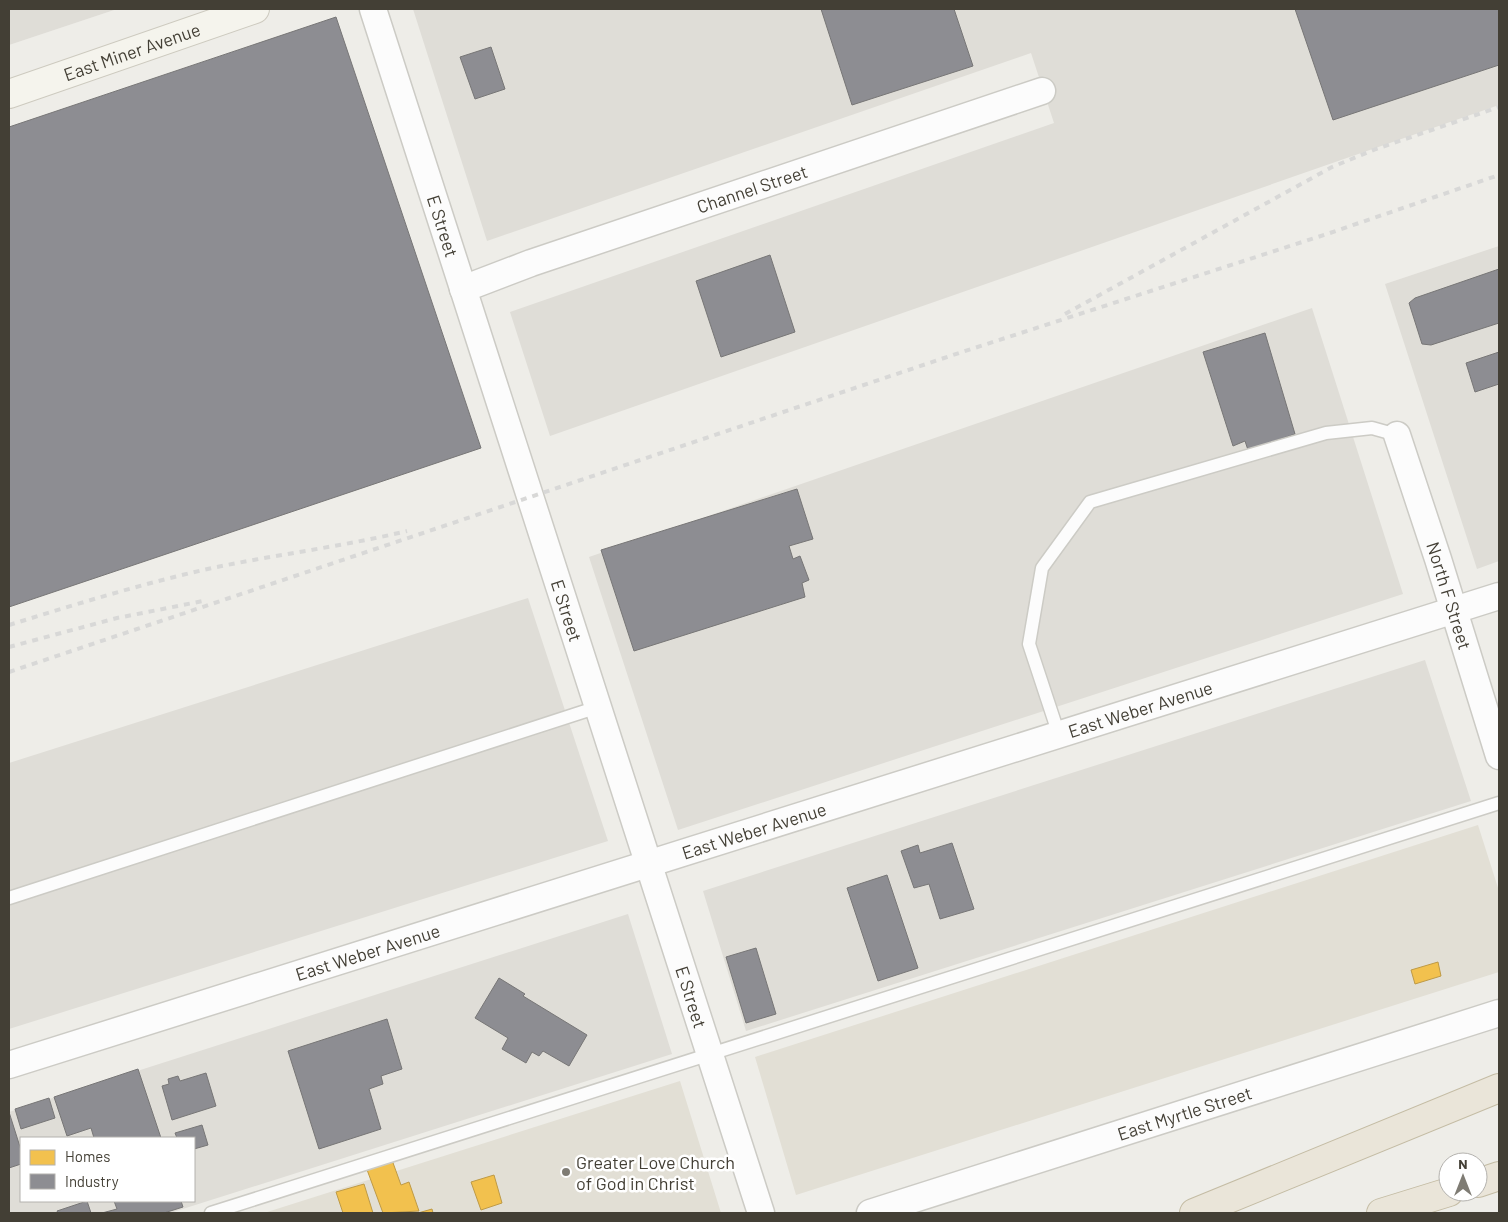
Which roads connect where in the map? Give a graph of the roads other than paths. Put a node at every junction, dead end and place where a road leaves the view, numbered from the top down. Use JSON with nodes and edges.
{"nodes":[{"id":1,"x":255,"y":9,"type":"edge"},
{"id":2,"x":373,"y":9,"type":"edge"},
{"id":3,"x":1042,"y":92,"type":"dead end"},
{"id":4,"x":9,"y":94,"type":"edge"},
{"id":5,"x":463,"y":289,"type":"junction"},
{"id":6,"x":1397,"y":435,"type":"joint"},
{"id":7,"x":1499,"y":596,"type":"edge"},
{"id":8,"x":1453,"y":611,"type":"junction"},
{"id":9,"x":598,"y":707,"type":"junction"},
{"id":10,"x":1059,"y":735,"type":"junction"},
{"id":11,"x":1499,"y":756,"type":"edge"},
{"id":12,"x":1499,"y":803,"type":"edge"},
{"id":13,"x":648,"y":864,"type":"junction"},
{"id":14,"x":9,"y":898,"type":"edge"},
{"id":15,"x":1499,"y":1013,"type":"edge"},
{"id":16,"x":710,"y":1054,"type":"junction"},
{"id":17,"x":9,"y":1065,"type":"edge"},
{"id":18,"x":1499,"y":1088,"type":"edge"},
{"id":19,"x":1438,"y":1195,"type":"edge"},
{"id":20,"x":211,"y":1213,"type":"edge"},
{"id":21,"x":761,"y":1213,"type":"edge"},
{"id":22,"x":870,"y":1213,"type":"edge"},
{"id":23,"x":1194,"y":1213,"type":"edge"},
{"id":24,"x":1381,"y":1213,"type":"edge"}],
"edges":[{"from":1,"to":4,"type":"street","name":"East Miner Avenue"},
{"from":2,"to":5,"type":"street","name":"E Street"},
{"from":3,"to":5,"type":"street","name":"Channel Street"},
{"from":5,"to":9,"type":"street","name":"E Street"},
{"from":6,"to":8,"type":"street","name":"North F Street"},
{"from":6,"to":10,"type":"lane"},
{"from":7,"to":8,"type":"street","name":"East Weber Avenue"},
{"from":8,"to":10,"type":"street","name":"East Weber Avenue"},
{"from":8,"to":11,"type":"street","name":"North F Street"},
{"from":9,"to":13,"type":"street","name":"E Street"},
{"from":9,"to":14,"type":"lane"},
{"from":10,"to":13,"type":"street","name":"East Weber Avenue"},
{"from":12,"to":16,"type":"lane"},
{"from":13,"to":16,"type":"street","name":"E Street"},
{"from":13,"to":17,"type":"street","name":"East Weber Avenue"},
{"from":15,"to":22,"type":"street","name":"East Myrtle Street"},
{"from":16,"to":20,"type":"lane"},
{"from":16,"to":21,"type":"street","name":"E Street"},
{"from":18,"to":23,"type":"highway"},
{"from":19,"to":24,"type":"highway"}]}
